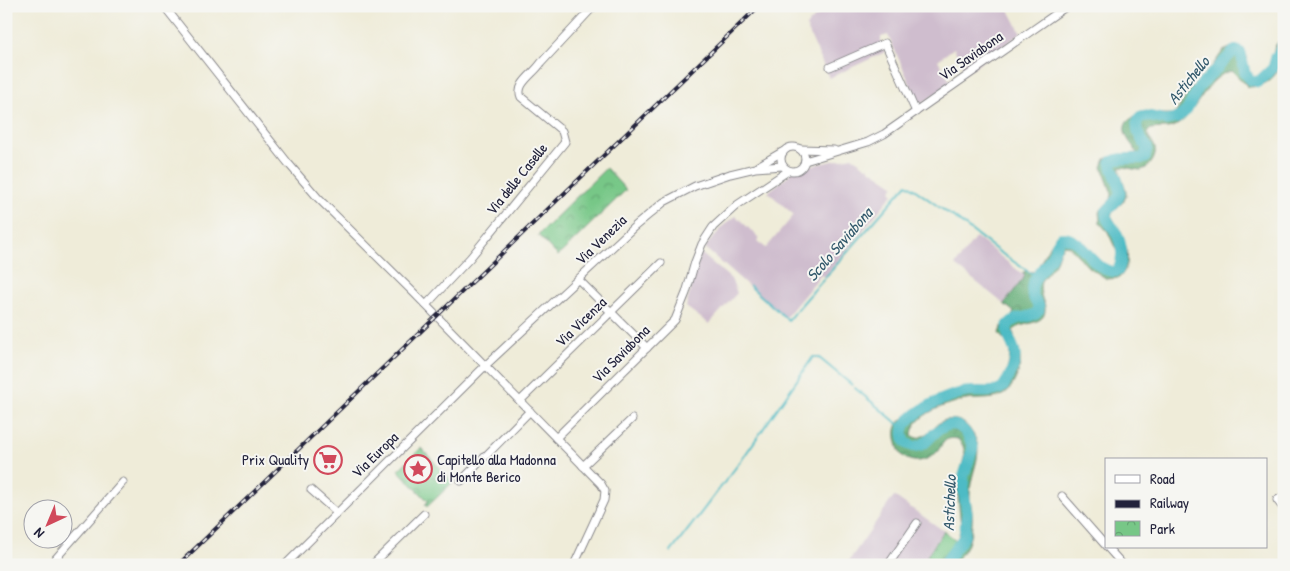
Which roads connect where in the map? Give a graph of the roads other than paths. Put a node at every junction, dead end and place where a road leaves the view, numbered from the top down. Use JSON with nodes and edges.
{"nodes":[{"id":1,"x":164,"y":6,"type":"edge"},
{"id":2,"x":594,"y":6,"type":"edge"},
{"id":3,"x":1068,"y":6,"type":"edge"},
{"id":4,"x":1084,"y":6,"type":"edge"},
{"id":5,"x":1093,"y":6,"type":"edge"},
{"id":6,"x":830,"y":67,"type":"dead end"},
{"id":7,"x":916,"y":112,"type":"junction"},
{"id":8,"x":800,"y":149,"type":"junction"},
{"id":9,"x":839,"y":150,"type":"junction"},
{"id":10,"x":782,"y":152,"type":"junction"},
{"id":11,"x":805,"y":162,"type":"junction"},
{"id":12,"x":755,"y":168,"type":"junction"},
{"id":13,"x":785,"y":168,"type":"junction"},
{"id":14,"x":661,"y":263,"type":"dead end"},
{"id":15,"x":579,"y":280,"type":"junction"},
{"id":16,"x":426,"y":305,"type":"junction"},
{"id":17,"x":611,"y":311,"type":"junction"},
{"id":18,"x":647,"y":348,"type":"junction"},
{"id":19,"x":486,"y":366,"type":"junction"},
{"id":20,"x":520,"y":400,"type":"junction"},
{"id":21,"x":530,"y":411,"type":"junction"},
{"id":22,"x":632,"y":419,"type":"dead end"},
{"id":23,"x":556,"y":438,"type":"junction"},
{"id":24,"x":583,"y":466,"type":"junction"},
{"id":25,"x":461,"y":481,"type":"dead end"},
{"id":26,"x":123,"y":482,"type":"dead end"},
{"id":27,"x":311,"y":490,"type":"dead end"},
{"id":28,"x":1062,"y":496,"type":"dead end"},
{"id":29,"x":1284,"y":496,"type":"edge"},
{"id":30,"x":1284,"y":509,"type":"edge"},
{"id":31,"x":337,"y":513,"type":"junction"},
{"id":32,"x":424,"y":514,"type":"dead end"},
{"id":33,"x":917,"y":523,"type":"dead end"},
{"id":34,"x":1105,"y":545,"type":"edge"},
{"id":35,"x":1108,"y":548,"type":"edge"},
{"id":36,"x":286,"y":564,"type":"edge"},
{"id":37,"x":50,"y":565,"type":"edge"},
{"id":38,"x":372,"y":565,"type":"edge"},
{"id":39,"x":574,"y":565,"type":"edge"},
{"id":40,"x":888,"y":565,"type":"edge"},
{"id":41,"x":1123,"y":565,"type":"edge"}],
"edges":[{"from":1,"to":16,"type":"street"},
{"from":2,"to":16,"type":"street","name":"Via delle Caselle"},
{"from":3,"to":7,"type":"street","name":"Via Saviabona"},
{"from":4,"to":5,"type":"street"},
{"from":6,"to":7,"type":"street"},
{"from":7,"to":9,"type":"street","name":"Via Saviabona"},
{"from":8,"to":9,"type":"street"},
{"from":8,"to":10,"type":"street"},
{"from":8,"to":11,"type":"street"},
{"from":9,"to":11,"type":"street","name":"Via Saviabona"},
{"from":10,"to":12,"type":"street","name":"Via Venezia"},
{"from":10,"to":13,"type":"street"},
{"from":11,"to":13,"type":"street","name":"Via Saviabona"},
{"from":12,"to":13,"type":"street","name":"Via Venezia"},
{"from":12,"to":15,"type":"street","name":"Via Venezia"},
{"from":13,"to":18,"type":"street","name":"Via Saviabona"},
{"from":14,"to":17,"type":"street","name":"Via Vicenza"},
{"from":15,"to":17,"type":"street"},
{"from":15,"to":19,"type":"street","name":"Via Venezia"},
{"from":16,"to":19,"type":"street"},
{"from":17,"to":18,"type":"street"},
{"from":17,"to":20,"type":"street","name":"Via Vicenza"},
{"from":18,"to":23,"type":"street","name":"Via Saviabona"},
{"from":19,"to":20,"type":"street"},
{"from":19,"to":31,"type":"street","name":"Via Europa"},
{"from":20,"to":21,"type":"street"},
{"from":21,"to":23,"type":"street"},
{"from":21,"to":25,"type":"street"},
{"from":22,"to":24,"type":"street"},
{"from":23,"to":24,"type":"street"},
{"from":24,"to":39,"type":"street"},
{"from":26,"to":37,"type":"street"},
{"from":27,"to":31,"type":"street"},
{"from":28,"to":34,"type":"street"},
{"from":29,"to":30,"type":"street"},
{"from":31,"to":36,"type":"street","name":"Via Europa"},
{"from":32,"to":38,"type":"street"},
{"from":33,"to":40,"type":"street"},
{"from":35,"to":41,"type":"street"}]}
